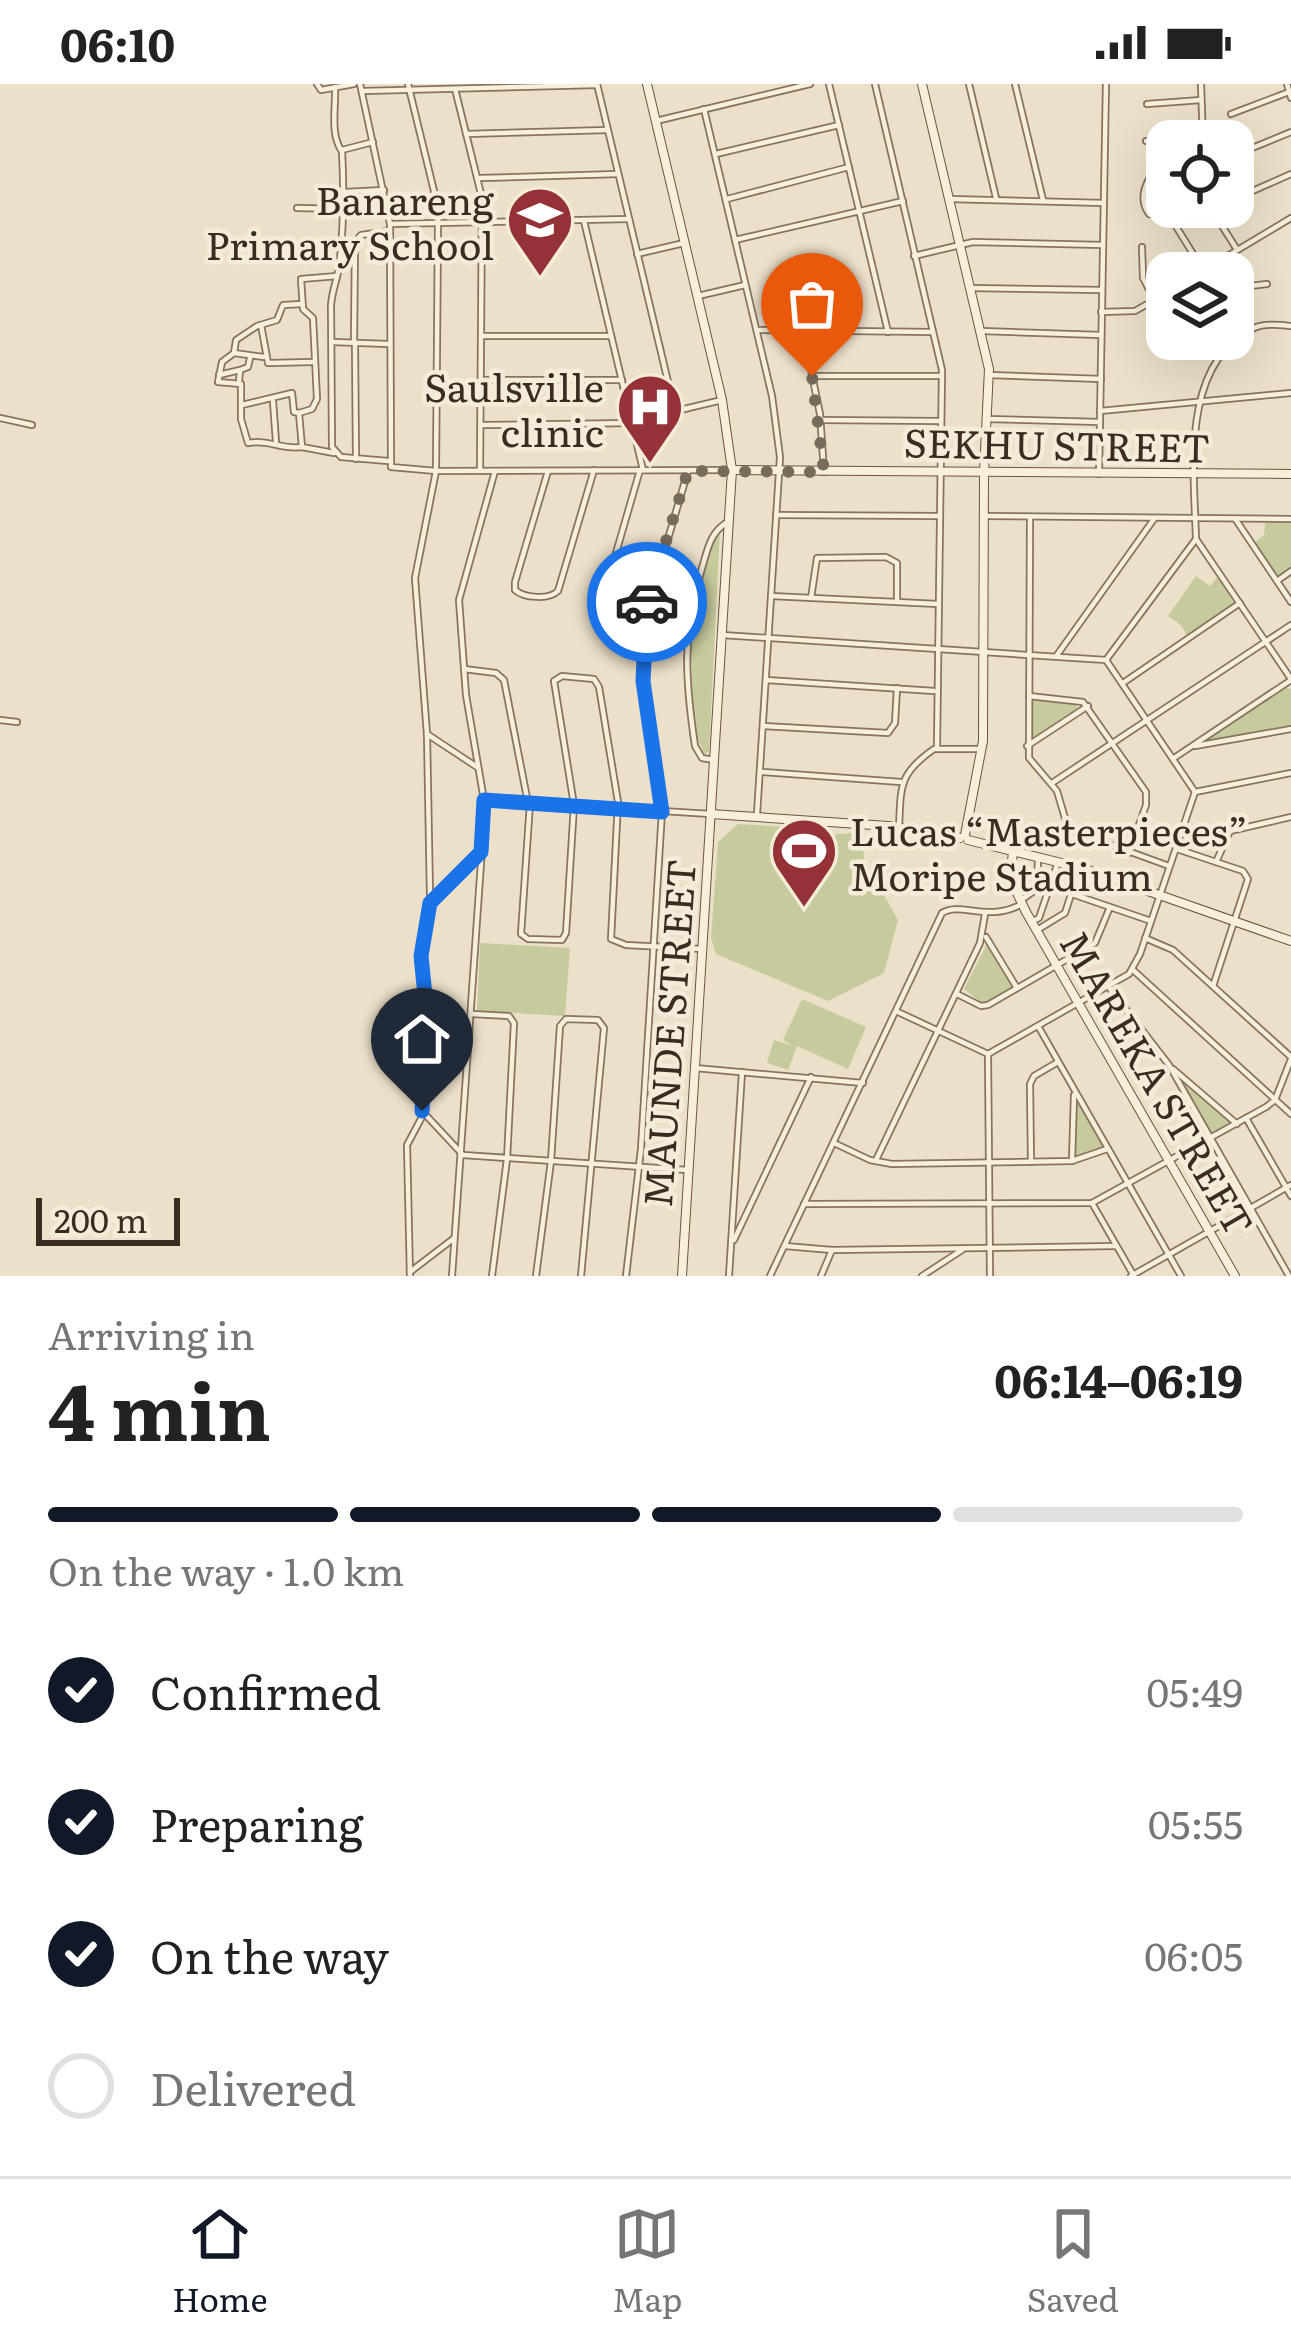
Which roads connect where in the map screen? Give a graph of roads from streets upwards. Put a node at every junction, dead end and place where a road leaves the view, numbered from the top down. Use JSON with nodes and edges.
{"nodes":[{"id":1,"x":317,"y":84,"type":"edge"},
{"id":2,"x":611,"y":84,"type":"edge"},
{"id":3,"x":647,"y":84,"type":"edge"},
{"id":4,"x":810,"y":84,"type":"edge"},
{"id":5,"x":829,"y":84,"type":"edge"},
{"id":6,"x":875,"y":84,"type":"edge"},
{"id":7,"x":922,"y":84,"type":"edge"},
{"id":8,"x":970,"y":84,"type":"edge"},
{"id":9,"x":1015,"y":84,"type":"edge"},
{"id":10,"x":1106,"y":84,"type":"edge"},
{"id":11,"x":1201,"y":84,"type":"edge"},
{"id":12,"x":597,"y":85,"type":"edge"},
{"id":13,"x":358,"y":86,"type":"edge"},
{"id":14,"x":335,"y":87,"type":"junction"},
{"id":15,"x":409,"y":87,"type":"edge"},
{"id":16,"x":774,"y":88,"type":"edge"},
{"id":17,"x":455,"y":89,"type":"junction"},
{"id":18,"x":1289,"y":91,"type":"edge"},
{"id":19,"x":1201,"y":100,"type":"junction"},
{"id":20,"x":1147,"y":104,"type":"dead end"},
{"id":21,"x":704,"y":110,"type":"junction"},
{"id":22,"x":1231,"y":114,"type":"dead end"},
{"id":23,"x":1202,"y":120,"type":"edge"},
{"id":24,"x":656,"y":121,"type":"junction"},
{"id":25,"x":839,"y":125,"type":"junction"},
{"id":26,"x":608,"y":130,"type":"junction"},
{"id":27,"x":1291,"y":132,"type":"edge"},
{"id":28,"x":466,"y":134,"type":"junction"},
{"id":29,"x":373,"y":142,"type":"junction"},
{"id":30,"x":1254,"y":147,"type":"edge"},
{"id":31,"x":342,"y":151,"type":"junction"},
{"id":32,"x":715,"y":154,"type":"junction"},
{"id":33,"x":849,"y":167,"type":"junction"},
{"id":34,"x":1291,"y":173,"type":"edge"},
{"id":35,"x":618,"y":174,"type":"junction"},
{"id":36,"x":477,"y":178,"type":"junction"},
{"id":37,"x":385,"y":190,"type":"junction"},
{"id":38,"x":1254,"y":191,"type":"edge"},
{"id":39,"x":345,"y":192,"type":"junction"},
{"id":40,"x":996,"y":198,"type":"junction"},
{"id":41,"x":949,"y":199,"type":"junction"},
{"id":42,"x":724,"y":200,"type":"junction"},
{"id":43,"x":1043,"y":200,"type":"junction"},
{"id":44,"x":903,"y":201,"type":"junction"},
{"id":45,"x":1104,"y":203,"type":"junction"},
{"id":46,"x":298,"y":208,"type":"dead end"},
{"id":47,"x":344,"y":209,"type":"junction"},
{"id":48,"x":860,"y":212,"type":"junction"},
{"id":49,"x":1291,"y":218,"type":"edge"},
{"id":50,"x":629,"y":219,"type":"junction"},
{"id":51,"x":584,"y":221,"type":"junction"},
{"id":52,"x":438,"y":223,"type":"junction"},
{"id":53,"x":482,"y":223,"type":"junction"},
{"id":54,"x":390,"y":227,"type":"junction"},
{"id":55,"x":1224,"y":228,"type":"edge"},
{"id":56,"x":735,"y":240,"type":"junction"},
{"id":57,"x":686,"y":242,"type":"junction"},
{"id":58,"x":960,"y":244,"type":"junction"},
{"id":59,"x":1103,"y":245,"type":"junction"},
{"id":60,"x":1142,"y":247,"type":"dead end"},
{"id":61,"x":1237,"y":248,"type":"junction"},
{"id":62,"x":1231,"y":252,"type":"edge"},
{"id":63,"x":637,"y":254,"type":"junction"},
{"id":64,"x":914,"y":256,"type":"junction"},
{"id":65,"x":337,"y":276,"type":"junction"},
{"id":66,"x":1146,"y":284,"type":"edge"},
{"id":67,"x":1267,"y":284,"type":"dead end"},
{"id":68,"x":745,"y":285,"type":"junction"},
{"id":69,"x":1254,"y":286,"type":"edge"},
{"id":70,"x":970,"y":288,"type":"junction"},
{"id":71,"x":1102,"y":290,"type":"junction"},
{"id":72,"x":698,"y":296,"type":"junction"},
{"id":73,"x":302,"y":304,"type":"junction"},
{"id":74,"x":1146,"y":306,"type":"edge"},
{"id":75,"x":1101,"y":312,"type":"junction"},
{"id":76,"x":261,"y":325,"type":"junction"},
{"id":77,"x":1291,"y":326,"type":"edge"},
{"id":78,"x":756,"y":330,"type":"junction"},
{"id":79,"x":803,"y":331,"type":"junction"},
{"id":80,"x":982,"y":331,"type":"junction"},
{"id":81,"x":888,"y":332,"type":"junction"},
{"id":82,"x":933,"y":332,"type":"junction"},
{"id":83,"x":1101,"y":335,"type":"junction"},
{"id":84,"x":481,"y":336,"type":"junction"},
{"id":85,"x":611,"y":336,"type":"junction"},
{"id":86,"x":333,"y":342,"type":"junction"},
{"id":87,"x":355,"y":343,"type":"junction"},
{"id":88,"x":389,"y":344,"type":"junction"},
{"id":89,"x":235,"y":352,"type":"junction"},
{"id":90,"x":333,"y":355,"type":"junction"},
{"id":91,"x":266,"y":357,"type":"junction"},
{"id":92,"x":250,"y":358,"type":"junction"},
{"id":93,"x":314,"y":358,"type":"junction"},
{"id":94,"x":240,"y":370,"type":"junction"},
{"id":95,"x":219,"y":374,"type":"junction"},
{"id":96,"x":989,"y":375,"type":"junction"},
{"id":97,"x":812,"y":376,"type":"junction"},
{"id":98,"x":942,"y":376,"type":"junction"},
{"id":99,"x":1101,"y":379,"type":"junction"},
{"id":100,"x":481,"y":380,"type":"junction"},
{"id":101,"x":622,"y":380,"type":"junction"},
{"id":102,"x":239,"y":382,"type":"junction"},
{"id":103,"x":1291,"y":393,"type":"edge"},
{"id":104,"x":274,"y":400,"type":"junction"},
{"id":105,"x":722,"y":400,"type":"junction"},
{"id":106,"x":1197,"y":402,"type":"junction"},
{"id":107,"x":242,"y":405,"type":"junction"},
{"id":108,"x":676,"y":411,"type":"junction"},
{"id":109,"x":1100,"y":411,"type":"junction"},
{"id":110,"x":299,"y":413,"type":"junction"},
{"id":111,"x":0,"y":418,"type":"edge"},
{"id":112,"x":986,"y":419,"type":"junction"},
{"id":113,"x":820,"y":420,"type":"junction"},
{"id":114,"x":940,"y":421,"type":"junction"},
{"id":115,"x":633,"y":422,"type":"junction"},
{"id":116,"x":1100,"y":422,"type":"junction"},
{"id":117,"x":32,"y":424,"type":"dead end"},
{"id":118,"x":481,"y":425,"type":"junction"},
{"id":119,"x":276,"y":443,"type":"junction"},
{"id":120,"x":302,"y":447,"type":"junction"},
{"id":121,"x":334,"y":453,"type":"junction"},
{"id":122,"x":356,"y":459,"type":"junction"},
{"id":123,"x":390,"y":464,"type":"junction"},
{"id":124,"x":594,"y":470,"type":"junction"},
{"id":125,"x":642,"y":470,"type":"junction"},
{"id":126,"x":732,"y":470,"type":"junction"},
{"id":127,"x":436,"y":471,"type":"junction"},
{"id":128,"x":479,"y":471,"type":"junction"},
{"id":129,"x":495,"y":471,"type":"junction"},
{"id":130,"x":548,"y":471,"type":"junction"},
{"id":131,"x":688,"y":471,"type":"junction"},
{"id":132,"x":780,"y":471,"type":"junction"},
{"id":133,"x":938,"y":471,"type":"junction"},
{"id":134,"x":824,"y":472,"type":"junction"},
{"id":135,"x":984,"y":472,"type":"junction"},
{"id":136,"x":1099,"y":474,"type":"junction"},
{"id":137,"x":1291,"y":474,"type":"edge"},
{"id":138,"x":1196,"y":475,"type":"junction"},
{"id":139,"x":776,"y":514,"type":"junction"},
{"id":140,"x":939,"y":516,"type":"junction"},
{"id":141,"x":984,"y":516,"type":"junction"},
{"id":142,"x":1030,"y":518,"type":"junction"},
{"id":143,"x":1154,"y":519,"type":"junction"},
{"id":144,"x":1195,"y":519,"type":"junction"},
{"id":145,"x":1236,"y":520,"type":"junction"},
{"id":146,"x":1291,"y":520,"type":"edge"},
{"id":147,"x":730,"y":521,"type":"junction"},
{"id":148,"x":1196,"y":539,"type":"junction"},
{"id":149,"x":1291,"y":571,"type":"edge"},
{"id":150,"x":1277,"y":581,"type":"junction"},
{"id":151,"x":771,"y":596,"type":"junction"},
{"id":152,"x":811,"y":598,"type":"junction"},
{"id":153,"x":897,"y":602,"type":"junction"},
{"id":154,"x":1291,"y":602,"type":"edge"},
{"id":155,"x":1240,"y":603,"type":"junction"},
{"id":156,"x":647,"y":604,"type":"junction"},
{"id":157,"x":938,"y":604,"type":"junction"},
{"id":158,"x":1291,"y":625,"type":"edge"},
{"id":159,"x":722,"y":634,"type":"junction"},
{"id":160,"x":768,"y":638,"type":"junction"},
{"id":161,"x":644,"y":640,"type":"junction"},
{"id":162,"x":1267,"y":641,"type":"junction"},
{"id":163,"x":685,"y":646,"type":"junction"},
{"id":164,"x":937,"y":648,"type":"junction"},
{"id":165,"x":983,"y":651,"type":"junction"},
{"id":166,"x":1027,"y":652,"type":"junction"},
{"id":167,"x":1057,"y":655,"type":"junction"},
{"id":168,"x":1106,"y":660,"type":"junction"},
{"id":169,"x":464,"y":669,"type":"junction"},
{"id":170,"x":766,"y":680,"type":"junction"},
{"id":171,"x":1291,"y":680,"type":"edge"},
{"id":172,"x":1123,"y":683,"type":"junction"},
{"id":173,"x":896,"y":688,"type":"junction"},
{"id":174,"x":937,"y":691,"type":"junction"},
{"id":175,"x":1028,"y":696,"type":"junction"},
{"id":176,"x":1088,"y":706,"type":"junction"},
{"id":177,"x":0,"y":720,"type":"edge"},
{"id":178,"x":1148,"y":721,"type":"junction"},
{"id":179,"x":17,"y":722,"type":"dead end"},
{"id":180,"x":763,"y":726,"type":"junction"},
{"id":181,"x":1291,"y":729,"type":"edge"},
{"id":182,"x":427,"y":734,"type":"junction"},
{"id":183,"x":1113,"y":743,"type":"junction"},
{"id":184,"x":1195,"y":746,"type":"junction"},
{"id":185,"x":937,"y":748,"type":"junction"},
{"id":186,"x":982,"y":749,"type":"junction"},
{"id":187,"x":1027,"y":749,"type":"junction"},
{"id":188,"x":1174,"y":758,"type":"junction"},
{"id":189,"x":715,"y":760,"type":"junction"},
{"id":190,"x":478,"y":767,"type":"junction"},
{"id":191,"x":760,"y":772,"type":"junction"},
{"id":192,"x":1291,"y":773,"type":"edge"},
{"id":193,"x":901,"y":782,"type":"junction"},
{"id":194,"x":1052,"y":783,"type":"junction"},
{"id":195,"x":1195,"y":792,"type":"junction"},
{"id":196,"x":484,"y":800,"type":"junction"},
{"id":197,"x":529,"y":803,"type":"junction"},
{"id":198,"x":574,"y":805,"type":"junction"},
{"id":199,"x":618,"y":809,"type":"junction"},
{"id":200,"x":662,"y":812,"type":"junction"},
{"id":201,"x":711,"y":814,"type":"junction"},
{"id":202,"x":757,"y":817,"type":"junction"},
{"id":203,"x":1291,"y":818,"type":"edge"},
{"id":204,"x":898,"y":828,"type":"junction"},
{"id":205,"x":964,"y":838,"type":"junction"},
{"id":206,"x":1176,"y":848,"type":"junction"},
{"id":207,"x":481,"y":852,"type":"junction"},
{"id":208,"x":1013,"y":852,"type":"junction"},
{"id":209,"x":1129,"y":853,"type":"junction"},
{"id":210,"x":1038,"y":858,"type":"junction"},
{"id":211,"x":1058,"y":862,"type":"junction"},
{"id":212,"x":1216,"y":862,"type":"junction"},
{"id":213,"x":1169,"y":866,"type":"junction"},
{"id":214,"x":1076,"y":879,"type":"dead end"},
{"id":215,"x":1072,"y":894,"type":"junction"},
{"id":216,"x":1160,"y":895,"type":"junction"},
{"id":217,"x":430,"y":903,"type":"junction"},
{"id":218,"x":1021,"y":903,"type":"junction"},
{"id":219,"x":1110,"y":907,"type":"junction"},
{"id":220,"x":985,"y":914,"type":"junction"},
{"id":221,"x":1151,"y":921,"type":"junction"},
{"id":222,"x":1236,"y":922,"type":"junction"},
{"id":223,"x":1035,"y":926,"type":"junction"},
{"id":224,"x":984,"y":934,"type":"junction"},
{"id":225,"x":1145,"y":938,"type":"junction"},
{"id":226,"x":1291,"y":940,"type":"edge"},
{"id":227,"x":655,"y":946,"type":"junction"},
{"id":228,"x":703,"y":949,"type":"junction"},
{"id":229,"x":1058,"y":966,"type":"junction"},
{"id":230,"x":1132,"y":970,"type":"junction"},
{"id":231,"x":1108,"y":986,"type":"junction"},
{"id":232,"x":1213,"y":986,"type":"junction"},
{"id":233,"x":1017,"y":988,"type":"junction"},
{"id":234,"x":957,"y":994,"type":"junction"},
{"id":235,"x":1078,"y":1002,"type":"junction"},
{"id":236,"x":897,"y":1011,"type":"junction"},
{"id":237,"x":472,"y":1014,"type":"junction"},
{"id":238,"x":1037,"y":1026,"type":"junction"},
{"id":239,"x":939,"y":1031,"type":"junction"},
{"id":240,"x":988,"y":1054,"type":"junction"},
{"id":241,"x":1291,"y":1058,"type":"edge"},
{"id":242,"x":1059,"y":1062,"type":"junction"},
{"id":243,"x":1168,"y":1065,"type":"junction"},
{"id":244,"x":694,"y":1067,"type":"junction"},
{"id":245,"x":742,"y":1072,"type":"junction"},
{"id":246,"x":811,"y":1077,"type":"junction"},
{"id":247,"x":863,"y":1083,"type":"junction"},
{"id":248,"x":1075,"y":1091,"type":"junction"},
{"id":249,"x":1275,"y":1100,"type":"junction"},
{"id":250,"x":1291,"y":1114,"type":"edge"},
{"id":251,"x":423,"y":1115,"type":"junction"},
{"id":252,"x":1246,"y":1118,"type":"junction"},
{"id":253,"x":1237,"y":1124,"type":"junction"},
{"id":254,"x":1210,"y":1139,"type":"junction"},
{"id":255,"x":834,"y":1143,"type":"junction"},
{"id":256,"x":1107,"y":1149,"type":"junction"},
{"id":257,"x":463,"y":1155,"type":"junction"},
{"id":258,"x":507,"y":1159,"type":"junction"},
{"id":259,"x":550,"y":1161,"type":"junction"},
{"id":260,"x":1072,"y":1161,"type":"junction"},
{"id":261,"x":1170,"y":1161,"type":"junction"},
{"id":262,"x":875,"y":1162,"type":"junction"},
{"id":263,"x":988,"y":1162,"type":"junction"},
{"id":264,"x":1031,"y":1162,"type":"junction"},
{"id":265,"x":594,"y":1164,"type":"junction"},
{"id":266,"x":638,"y":1167,"type":"junction"},
{"id":267,"x":688,"y":1170,"type":"junction"},
{"id":268,"x":1129,"y":1184,"type":"junction"},
{"id":269,"x":1288,"y":1187,"type":"edge"},
{"id":270,"x":1291,"y":1196,"type":"edge"},
{"id":271,"x":1092,"y":1203,"type":"junction"},
{"id":272,"x":804,"y":1204,"type":"junction"},
{"id":273,"x":990,"y":1205,"type":"junction"},
{"id":274,"x":1250,"y":1209,"type":"junction"},
{"id":275,"x":1210,"y":1232,"type":"junction"},
{"id":276,"x":453,"y":1239,"type":"junction"},
{"id":277,"x":731,"y":1243,"type":"junction"},
{"id":278,"x":785,"y":1246,"type":"junction"},
{"id":279,"x":1116,"y":1246,"type":"junction"},
{"id":280,"x":989,"y":1247,"type":"junction"},
{"id":281,"x":965,"y":1248,"type":"junction"},
{"id":282,"x":832,"y":1250,"type":"junction"},
{"id":283,"x":1169,"y":1255,"type":"junction"},
{"id":284,"x":410,"y":1274,"type":"edge"},
{"id":285,"x":452,"y":1276,"type":"edge"},
{"id":286,"x":492,"y":1276,"type":"edge"},
{"id":287,"x":536,"y":1276,"type":"edge"},
{"id":288,"x":581,"y":1276,"type":"edge"},
{"id":289,"x":626,"y":1276,"type":"edge"},
{"id":290,"x":682,"y":1276,"type":"edge"},
{"id":291,"x":729,"y":1276,"type":"edge"},
{"id":292,"x":770,"y":1276,"type":"edge"},
{"id":293,"x":821,"y":1276,"type":"edge"},
{"id":294,"x":922,"y":1276,"type":"edge"},
{"id":295,"x":990,"y":1276,"type":"edge"},
{"id":296,"x":1133,"y":1276,"type":"edge"},
{"id":297,"x":1181,"y":1276,"type":"edge"},
{"id":298,"x":1235,"y":1276,"type":"edge"},
{"id":299,"x":1289,"y":1276,"type":"edge"}],
"edges":[{"from":1,"to":14,"type":"street"},
{"from":2,"to":12,"type":"street"},
{"from":3,"to":24,"type":"street","name":"MAUNDE STREET"},
{"from":4,"to":16,"type":"street"},
{"from":5,"to":25,"type":"street"},
{"from":6,"to":44,"type":"street"},
{"from":7,"to":41,"type":"street"},
{"from":8,"to":40,"type":"street"},
{"from":9,"to":43,"type":"street"},
{"from":10,"to":45,"type":"street"},
{"from":11,"to":19,"type":"street"},
{"from":12,"to":17,"type":"street"},
{"from":12,"to":26,"type":"street"},
{"from":13,"to":14,"type":"street"},
{"from":13,"to":15,"type":"street"},
{"from":13,"to":29,"type":"street"},
{"from":14,"to":31,"type":"street"},
{"from":15,"to":17,"type":"street"},
{"from":15,"to":52,"type":"street"},
{"from":16,"to":21,"type":"street"},
{"from":17,"to":28,"type":"street"},
{"from":18,"to":22,"type":"street"},
{"from":19,"to":20,"type":"street"},
{"from":19,"to":23,"type":"street"},
{"from":21,"to":24,"type":"street"},
{"from":21,"to":32,"type":"street"},
{"from":24,"to":57,"type":"street","name":"MAUNDE STREET"},
{"from":25,"to":32,"type":"street"},
{"from":25,"to":33,"type":"street"},
{"from":26,"to":28,"type":"street"},
{"from":26,"to":35,"type":"street"},
{"from":27,"to":30,"type":"street"},
{"from":28,"to":36,"type":"street"},
{"from":29,"to":31,"type":"street"},
{"from":29,"to":37,"type":"street"},
{"from":31,"to":39,"type":"street"},
{"from":32,"to":42,"type":"street"},
{"from":33,"to":42,"type":"street"},
{"from":33,"to":48,"type":"street"},
{"from":34,"to":38,"type":"street"},
{"from":35,"to":36,"type":"street"},
{"from":35,"to":50,"type":"street"},
{"from":36,"to":53,"type":"street"},
{"from":37,"to":39,"type":"street"},
{"from":37,"to":54,"type":"street"},
{"from":39,"to":47,"type":"street"},
{"from":40,"to":41,"type":"street"},
{"from":40,"to":43,"type":"street"},
{"from":41,"to":58,"type":"street"},
{"from":42,"to":56,"type":"street"},
{"from":43,"to":45,"type":"street"},
{"from":44,"to":48,"type":"street"},
{"from":44,"to":64,"type":"street"},
{"from":45,"to":59,"type":"street"},
{"from":46,"to":47,"type":"street"},
{"from":47,"to":65,"type":"street"},
{"from":48,"to":56,"type":"street"},
{"from":48,"to":81,"type":"street"},
{"from":49,"to":61,"type":"street"},
{"from":50,"to":51,"type":"street"},
{"from":50,"to":63,"type":"street"},
{"from":51,"to":53,"type":"street"},
{"from":51,"to":85,"type":"street"},
{"from":52,"to":53,"type":"street"},
{"from":52,"to":54,"type":"street"},
{"from":52,"to":127,"type":"street"},
{"from":53,"to":84,"type":"street"},
{"from":54,"to":87,"type":"street"},
{"from":54,"to":88,"type":"street"},
{"from":55,"to":61,"type":"street"},
{"from":56,"to":68,"type":"street"},
{"from":57,"to":63,"type":"street"},
{"from":57,"to":72,"type":"street","name":"MAUNDE STREET"},
{"from":58,"to":59,"type":"street"},
{"from":58,"to":64,"type":"street"},
{"from":58,"to":70,"type":"street"},
{"from":59,"to":71,"type":"street"},
{"from":60,"to":66,"type":"street"},
{"from":61,"to":62,"type":"street"},
{"from":63,"to":108,"type":"street"},
{"from":64,"to":82,"type":"street"},
{"from":65,"to":73,"type":"street"},
{"from":65,"to":86,"type":"street"},
{"from":67,"to":69,"type":"street"},
{"from":68,"to":72,"type":"street"},
{"from":68,"to":78,"type":"street"},
{"from":70,"to":71,"type":"street"},
{"from":70,"to":80,"type":"street"},
{"from":71,"to":75,"type":"street"},
{"from":72,"to":105,"type":"street","name":"MAUNDE STREET"},
{"from":73,"to":76,"type":"street"},
{"from":73,"to":93,"type":"street"},
{"from":74,"to":75,"type":"street"},
{"from":75,"to":83,"type":"street"},
{"from":76,"to":89,"type":"street"},
{"from":76,"to":91,"type":"street"},
{"from":77,"to":106,"type":"street"},
{"from":78,"to":79,"type":"street"},
{"from":78,"to":132,"type":"street"},
{"from":79,"to":81,"type":"street"},
{"from":79,"to":97,"type":"street"},
{"from":80,"to":83,"type":"street"},
{"from":80,"to":96,"type":"street"},
{"from":81,"to":82,"type":"street"},
{"from":82,"to":98,"type":"street"},
{"from":83,"to":99,"type":"street"},
{"from":84,"to":85,"type":"street"},
{"from":84,"to":100,"type":"street"},
{"from":85,"to":101,"type":"street"},
{"from":86,"to":87,"type":"street"},
{"from":86,"to":90,"type":"street"},
{"from":87,"to":88,"type":"street"},
{"from":87,"to":122,"type":"street"},
{"from":88,"to":123,"type":"street"},
{"from":89,"to":92,"type":"street"},
{"from":89,"to":95,"type":"street"},
{"from":90,"to":93,"type":"street"},
{"from":90,"to":121,"type":"street"},
{"from":91,"to":92,"type":"street"},
{"from":91,"to":93,"type":"street"},
{"from":92,"to":94,"type":"street"},
{"from":93,"to":110,"type":"street"},
{"from":94,"to":95,"type":"street"},
{"from":94,"to":102,"type":"street"},
{"from":95,"to":102,"type":"street"},
{"from":96,"to":99,"type":"street"},
{"from":96,"to":112,"type":"street"},
{"from":97,"to":98,"type":"street"},
{"from":97,"to":113,"type":"street"},
{"from":98,"to":114,"type":"street"},
{"from":99,"to":109,"type":"street"},
{"from":100,"to":101,"type":"street"},
{"from":100,"to":118,"type":"street"},
{"from":101,"to":115,"type":"street"},
{"from":102,"to":107,"type":"street"},
{"from":103,"to":106,"type":"street"},
{"from":104,"to":107,"type":"street"},
{"from":104,"to":110,"type":"street"},
{"from":104,"to":119,"type":"street"},
{"from":105,"to":108,"type":"street"},
{"from":105,"to":126,"type":"street","name":"MAUNDE STREET"},
{"from":106,"to":109,"type":"street"},
{"from":106,"to":138,"type":"street"},
{"from":107,"to":119,"type":"street"},
{"from":108,"to":115,"type":"street"},
{"from":109,"to":116,"type":"street"},
{"from":110,"to":120,"type":"street"},
{"from":111,"to":117,"type":"street"},
{"from":112,"to":116,"type":"street"},
{"from":112,"to":135,"type":"street"},
{"from":113,"to":114,"type":"street"},
{"from":113,"to":134,"type":"street"},
{"from":114,"to":133,"type":"street"},
{"from":115,"to":118,"type":"street"},
{"from":115,"to":125,"type":"street"},
{"from":116,"to":136,"type":"street"},
{"from":118,"to":128,"type":"street"},
{"from":119,"to":120,"type":"street","name":"SEKHU STREET"},
{"from":120,"to":121,"type":"street","name":"SEKHU STREET"},
{"from":121,"to":122,"type":"street","name":"SEKHU STREET"},
{"from":122,"to":123,"type":"street","name":"SEKHU STREET"},
{"from":123,"to":127,"type":"street","name":"SEKHU STREET"},
{"from":124,"to":125,"type":"street","name":"SEKHU STREET"},
{"from":124,"to":130,"type":"street","name":"SEKHU STREET"},
{"from":124,"to":130,"type":"street"},
{"from":125,"to":131,"type":"street","name":"SEKHU STREET"},
{"from":125,"to":156,"type":"street"},
{"from":126,"to":131,"type":"street","name":"SEKHU STREET"},
{"from":126,"to":132,"type":"street","name":"SEKHU STREET"},
{"from":126,"to":147,"type":"street","name":"MAUNDE STREET"},
{"from":127,"to":128,"type":"street","name":"SEKHU STREET"},
{"from":127,"to":182,"type":"street"},
{"from":128,"to":129,"type":"street","name":"SEKHU STREET"},
{"from":129,"to":130,"type":"street","name":"SEKHU STREET"},
{"from":129,"to":169,"type":"street"},
{"from":131,"to":156,"type":"street"},
{"from":132,"to":134,"type":"street","name":"SEKHU STREET"},
{"from":132,"to":139,"type":"street"},
{"from":133,"to":134,"type":"street","name":"SEKHU STREET"},
{"from":133,"to":135,"type":"street","name":"SEKHU STREET"},
{"from":133,"to":140,"type":"street"},
{"from":135,"to":136,"type":"street","name":"SEKHU STREET"},
{"from":135,"to":141,"type":"street"},
{"from":136,"to":138,"type":"street","name":"SEKHU STREET"},
{"from":137,"to":138,"type":"street","name":"SEKHU STREET"},
{"from":138,"to":144,"type":"street"},
{"from":139,"to":140,"type":"street"},
{"from":139,"to":151,"type":"street"},
{"from":140,"to":157,"type":"street"},
{"from":141,"to":142,"type":"street"},
{"from":141,"to":165,"type":"street"},
{"from":142,"to":143,"type":"street"},
{"from":142,"to":166,"type":"street"},
{"from":143,"to":144,"type":"street"},
{"from":143,"to":167,"type":"street"},
{"from":144,"to":145,"type":"street"},
{"from":144,"to":148,"type":"street"},
{"from":145,"to":146,"type":"street"},
{"from":145,"to":150,"type":"street"},
{"from":147,"to":159,"type":"street","name":"MAUNDE STREET"},
{"from":147,"to":163,"type":"street"},
{"from":148,"to":155,"type":"street"},
{"from":148,"to":168,"type":"street"},
{"from":149,"to":150,"type":"street"},
{"from":150,"to":154,"type":"street"},
{"from":151,"to":152,"type":"street"},
{"from":151,"to":160,"type":"street"},
{"from":152,"to":153,"type":"street"},
{"from":152,"to":153,"type":"street"},
{"from":153,"to":157,"type":"street"},
{"from":155,"to":162,"type":"street"},
{"from":155,"to":172,"type":"street"},
{"from":156,"to":161,"type":"street"},
{"from":157,"to":164,"type":"street"},
{"from":158,"to":162,"type":"street"},
{"from":159,"to":160,"type":"street"},
{"from":159,"to":189,"type":"street","name":"MAUNDE STREET"},
{"from":160,"to":164,"type":"street"},
{"from":160,"to":170,"type":"street"},
{"from":161,"to":163,"type":"street"},
{"from":161,"to":200,"type":"street"},
{"from":162,"to":171,"type":"street"},
{"from":162,"to":178,"type":"street"},
{"from":163,"to":189,"type":"street"},
{"from":164,"to":165,"type":"street"},
{"from":164,"to":174,"type":"street"},
{"from":165,"to":166,"type":"street"},
{"from":165,"to":186,"type":"street"},
{"from":166,"to":167,"type":"street"},
{"from":166,"to":175,"type":"street"},
{"from":167,"to":168,"type":"street"},
{"from":168,"to":172,"type":"street"},
{"from":169,"to":190,"type":"street"},
{"from":169,"to":197,"type":"street"},
{"from":170,"to":173,"type":"street"},
{"from":170,"to":180,"type":"street"},
{"from":171,"to":184,"type":"street"},
{"from":172,"to":178,"type":"street"},
{"from":173,"to":174,"type":"street"},
{"from":173,"to":180,"type":"street"},
{"from":174,"to":185,"type":"street"},
{"from":175,"to":176,"type":"street"},
{"from":175,"to":187,"type":"street"},
{"from":176,"to":183,"type":"street"},
{"from":176,"to":187,"type":"street"},
{"from":177,"to":179,"type":"street"},
{"from":178,"to":183,"type":"street"},
{"from":178,"to":188,"type":"street"},
{"from":180,"to":191,"type":"street"},
{"from":181,"to":184,"type":"street"},
{"from":182,"to":190,"type":"street"},
{"from":182,"to":217,"type":"street"},
{"from":183,"to":194,"type":"street"},
{"from":183,"to":209,"type":"street"},
{"from":184,"to":188,"type":"street"},
{"from":185,"to":186,"type":"street"},
{"from":185,"to":193,"type":"street"},
{"from":186,"to":205,"type":"street"},
{"from":187,"to":194,"type":"street"},
{"from":188,"to":195,"type":"street"},
{"from":189,"to":201,"type":"street","name":"MAUNDE STREET"},
{"from":190,"to":196,"type":"street"},
{"from":191,"to":193,"type":"street"},
{"from":191,"to":202,"type":"street"},
{"from":192,"to":195,"type":"street"},
{"from":193,"to":204,"type":"street"},
{"from":194,"to":209,"type":"street"},
{"from":195,"to":206,"type":"street"},
{"from":196,"to":197,"type":"street"},
{"from":196,"to":207,"type":"street"},
{"from":197,"to":198,"type":"street"},
{"from":197,"to":198,"type":"street"},
{"from":198,"to":199,"type":"street"},
{"from":198,"to":199,"type":"street"},
{"from":199,"to":200,"type":"street"},
{"from":199,"to":227,"type":"street"},
{"from":200,"to":201,"type":"street"},
{"from":200,"to":227,"type":"street"},
{"from":201,"to":202,"type":"street"},
{"from":201,"to":228,"type":"street","name":"MAUNDE STREET"},
{"from":202,"to":204,"type":"street"},
{"from":203,"to":212,"type":"street"},
{"from":204,"to":205,"type":"street"},
{"from":205,"to":208,"type":"street"},
{"from":206,"to":212,"type":"street"},
{"from":206,"to":213,"type":"street"},
{"from":207,"to":217,"type":"street"},
{"from":207,"to":237,"type":"street"},
{"from":208,"to":210,"type":"street"},
{"from":208,"to":218,"type":"street","name":"MAREKA STREET"},
{"from":209,"to":213,"type":"street"},
{"from":210,"to":211,"type":"street"},
{"from":210,"to":218,"type":"street"},
{"from":211,"to":216,"type":"street"},
{"from":211,"to":223,"type":"street"},
{"from":212,"to":222,"type":"street"},
{"from":213,"to":216,"type":"street"},
{"from":214,"to":215,"type":"street"},
{"from":215,"to":219,"type":"street"},
{"from":215,"to":223,"type":"street"},
{"from":216,"to":221,"type":"street"},
{"from":216,"to":222,"type":"street"},
{"from":217,"to":251,"type":"street"},
{"from":218,"to":220,"type":"street"},
{"from":218,"to":223,"type":"street","name":"MAREKA STREET"},
{"from":219,"to":221,"type":"street"},
{"from":219,"to":229,"type":"street"},
{"from":220,"to":224,"type":"street"},
{"from":220,"to":236,"type":"street"},
{"from":221,"to":225,"type":"street"},
{"from":222,"to":226,"type":"street"},
{"from":222,"to":232,"type":"street"},
{"from":223,"to":229,"type":"street","name":"MAREKA STREET"},
{"from":224,"to":233,"type":"street"},
{"from":224,"to":234,"type":"street"},
{"from":225,"to":230,"type":"street"},
{"from":225,"to":232,"type":"street"},
{"from":227,"to":228,"type":"street"},
{"from":227,"to":266,"type":"street"},
{"from":228,"to":244,"type":"street","name":"MAUNDE STREET"},
{"from":229,"to":233,"type":"street"},
{"from":229,"to":235,"type":"street","name":"MAREKA STREET"},
{"from":230,"to":231,"type":"street"},
{"from":230,"to":249,"type":"street"},
{"from":231,"to":235,"type":"street"},
{"from":231,"to":243,"type":"street"},
{"from":232,"to":241,"type":"street"},
{"from":233,"to":234,"type":"street"},
{"from":234,"to":239,"type":"street"},
{"from":235,"to":238,"type":"street"},
{"from":235,"to":261,"type":"street","name":"MAREKA STREET"},
{"from":236,"to":239,"type":"street"},
{"from":236,"to":247,"type":"street"},
{"from":237,"to":257,"type":"street"},
{"from":237,"to":258,"type":"street"},
{"from":238,"to":240,"type":"street"},
{"from":238,"to":242,"type":"street"},
{"from":239,"to":240,"type":"street"},
{"from":239,"to":262,"type":"street"},
{"from":240,"to":263,"type":"street"},
{"from":241,"to":249,"type":"street"},
{"from":242,"to":248,"type":"street"},
{"from":242,"to":264,"type":"street"},
{"from":243,"to":253,"type":"street"},
{"from":243,"to":254,"type":"street"},
{"from":244,"to":245,"type":"street"},
{"from":244,"to":267,"type":"street","name":"MAUNDE STREET"},
{"from":245,"to":246,"type":"street"},
{"from":245,"to":277,"type":"street"},
{"from":246,"to":247,"type":"street"},
{"from":246,"to":277,"type":"street"},
{"from":247,"to":255,"type":"street"},
{"from":248,"to":256,"type":"street"},
{"from":248,"to":260,"type":"street"},
{"from":249,"to":250,"type":"street"},
{"from":249,"to":252,"type":"street"},
{"from":251,"to":257,"type":"street"},
{"from":251,"to":284,"type":"street"},
{"from":252,"to":253,"type":"street"},
{"from":252,"to":269,"type":"street"},
{"from":253,"to":254,"type":"street"},
{"from":254,"to":261,"type":"street"},
{"from":254,"to":274,"type":"street"},
{"from":255,"to":262,"type":"street"},
{"from":255,"to":272,"type":"street"},
{"from":256,"to":260,"type":"street"},
{"from":256,"to":268,"type":"street"},
{"from":257,"to":258,"type":"street"},
{"from":257,"to":276,"type":"street"},
{"from":258,"to":259,"type":"street"},
{"from":258,"to":286,"type":"street"},
{"from":259,"to":265,"type":"street"},
{"from":259,"to":265,"type":"street"},
{"from":259,"to":287,"type":"street"},
{"from":260,"to":264,"type":"street"},
{"from":261,"to":268,"type":"street"},
{"from":261,"to":275,"type":"street","name":"MAREKA STREET"},
{"from":262,"to":263,"type":"street"},
{"from":263,"to":264,"type":"street"},
{"from":263,"to":273,"type":"street"},
{"from":265,"to":266,"type":"street"},
{"from":265,"to":288,"type":"street"},
{"from":266,"to":267,"type":"street"},
{"from":266,"to":289,"type":"street"},
{"from":267,"to":290,"type":"street","name":"MAUNDE STREET"},
{"from":268,"to":271,"type":"street"},
{"from":268,"to":283,"type":"street"},
{"from":269,"to":270,"type":"street"},
{"from":269,"to":274,"type":"street"},
{"from":271,"to":273,"type":"street"},
{"from":271,"to":279,"type":"street"},
{"from":272,"to":273,"type":"street"},
{"from":272,"to":278,"type":"street"},
{"from":273,"to":280,"type":"street"},
{"from":274,"to":275,"type":"street"},
{"from":274,"to":299,"type":"street"},
{"from":275,"to":283,"type":"street"},
{"from":275,"to":298,"type":"street","name":"MAREKA STREET"},
{"from":276,"to":284,"type":"street"},
{"from":276,"to":285,"type":"street"},
{"from":277,"to":291,"type":"street"},
{"from":278,"to":282,"type":"street"},
{"from":278,"to":292,"type":"street"},
{"from":279,"to":280,"type":"street"},
{"from":279,"to":296,"type":"street"},
{"from":280,"to":281,"type":"street"},
{"from":280,"to":295,"type":"street"},
{"from":281,"to":282,"type":"street"},
{"from":281,"to":294,"type":"street"},
{"from":282,"to":293,"type":"street"},
{"from":283,"to":296,"type":"street"},
{"from":283,"to":297,"type":"street"}]}
